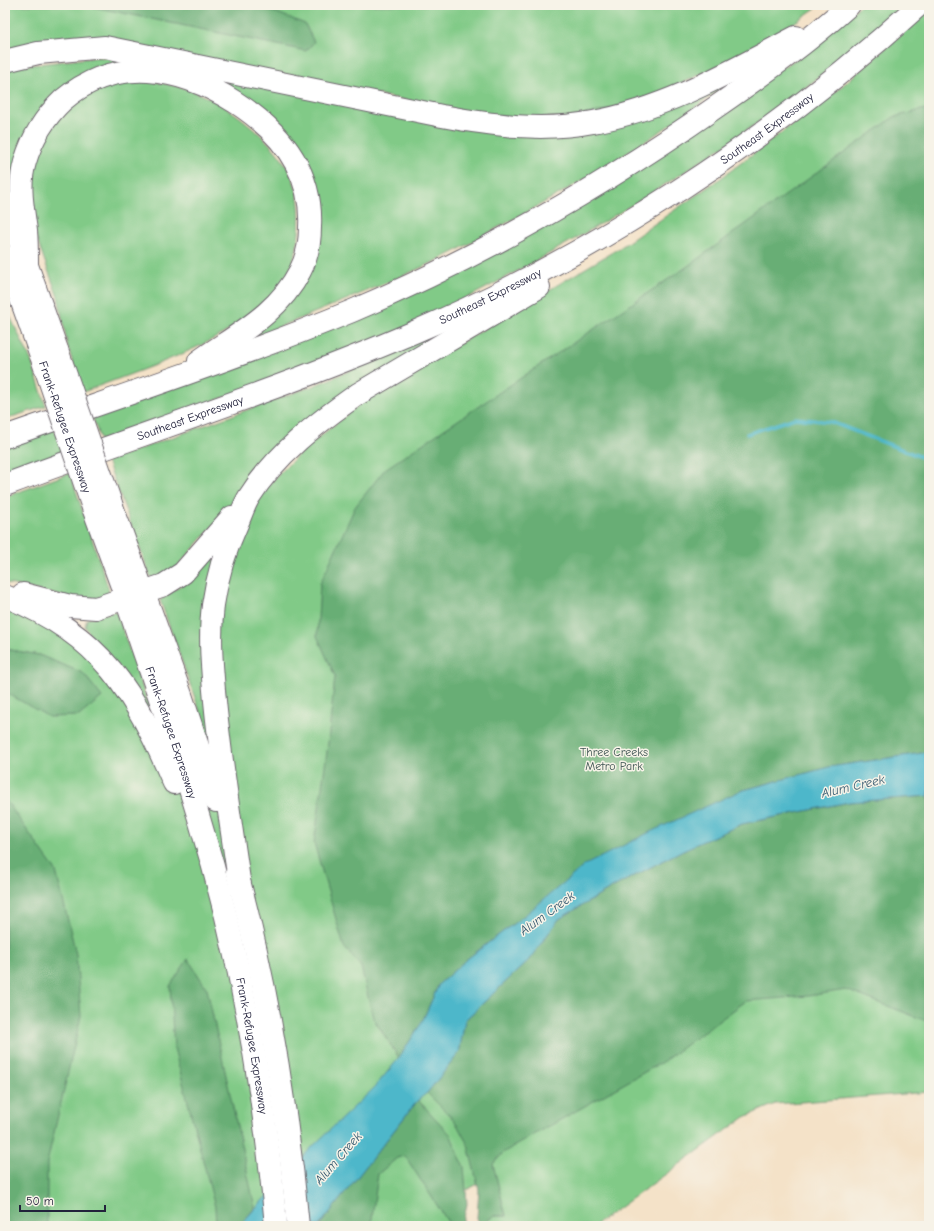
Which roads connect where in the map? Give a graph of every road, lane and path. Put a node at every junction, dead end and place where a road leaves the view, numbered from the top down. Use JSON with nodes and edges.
{"nodes":[{"id":1,"x":919,"y":5,"type":"edge"},
{"id":2,"x":844,"y":10,"type":"edge"},
{"id":3,"x":5,"y":61,"type":"edge"},
{"id":4,"x":5,"y":202,"type":"edge"},
{"id":5,"x":642,"y":214,"type":"junction"},
{"id":6,"x":5,"y":256,"type":"edge"},
{"id":7,"x":27,"y":263,"type":"junction"},
{"id":8,"x":49,"y":354,"type":"junction"},
{"id":9,"x":176,"y":378,"type":"junction"},
{"id":10,"x":5,"y":437,"type":"edge"},
{"id":11,"x":5,"y":485,"type":"edge"},
{"id":12,"x":248,"y":498,"type":"junction"},
{"id":13,"x":5,"y":590,"type":"edge"},
{"id":14,"x":5,"y":596,"type":"edge"},
{"id":15,"x":135,"y":596,"type":"junction"},
{"id":16,"x":213,"y":869,"type":"junction"},
{"id":17,"x":240,"y":887,"type":"junction"},
{"id":18,"x":276,"y":1226,"type":"edge"},
{"id":19,"x":298,"y":1226,"type":"edge"}],
"edges":[{"from":1,"to":5,"type":"highway","name":"Southeast Expressway"},
{"from":2,"to":3,"type":"highway"},
{"from":2,"to":9,"type":"highway"},
{"from":4,"to":7,"type":"main road","name":"Frank-Refugee Expressway"},
{"from":5,"to":11,"type":"highway","name":"Southeast Expressway"},
{"from":5,"to":12,"type":"highway"},
{"from":6,"to":8,"type":"main road","name":"Frank-Refugee Expressway"},
{"from":7,"to":8,"type":"main road","name":"Frank-Refugee Expressway"},
{"from":7,"to":9,"type":"highway"},
{"from":8,"to":15,"type":"main road","name":"Frank-Refugee Expressway","bridge":true},
{"from":9,"to":10,"type":"highway"},
{"from":12,"to":15,"type":"highway"},
{"from":12,"to":17,"type":"highway"},
{"from":13,"to":15,"type":"highway"},
{"from":14,"to":16,"type":"highway"},
{"from":15,"to":16,"type":"highway","name":"Frank-Refugee Expressway"},
{"from":15,"to":17,"type":"highway","name":"Frank-Refugee Expressway"},
{"from":16,"to":18,"type":"highway","name":"Frank-Refugee Expressway"},
{"from":17,"to":19,"type":"highway","name":"Frank-Refugee Expressway"}]}
